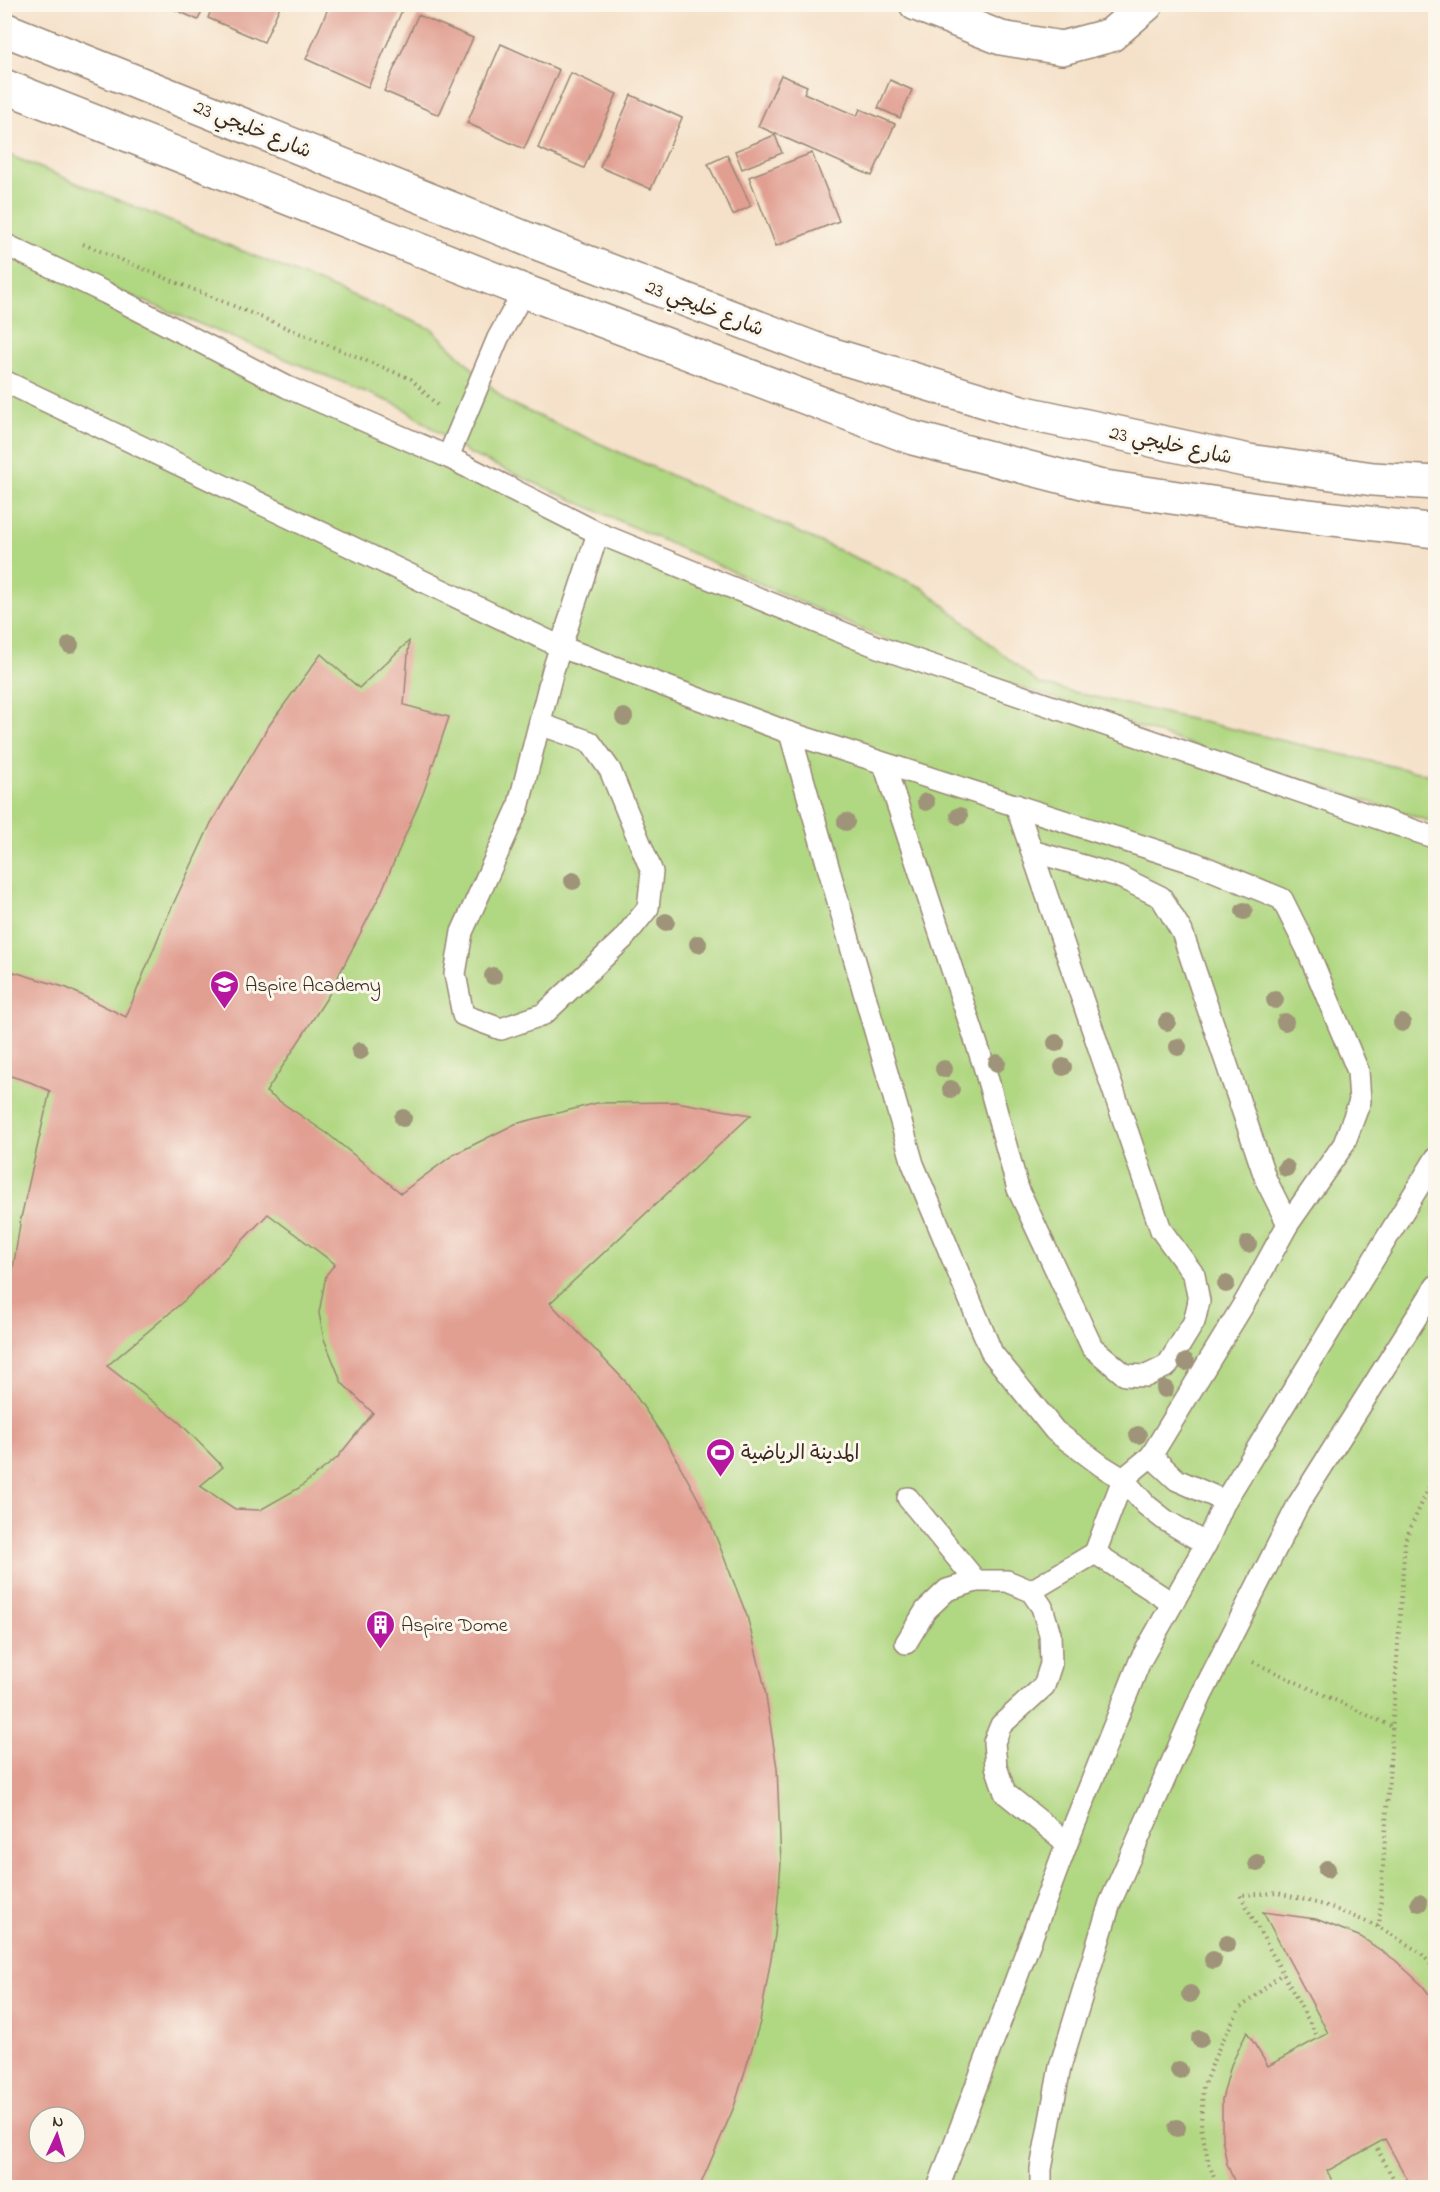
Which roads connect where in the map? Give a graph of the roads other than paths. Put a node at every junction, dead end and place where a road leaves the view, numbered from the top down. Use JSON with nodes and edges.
{"nodes":[{"id":1,"x":916,"y":4,"type":"edge"},
{"id":2,"x":1147,"y":4,"type":"edge"},
{"id":3,"x":4,"y":29,"type":"edge"},
{"id":4,"x":4,"y":86,"type":"edge"},
{"id":5,"x":537,"y":243,"type":"junction"},
{"id":6,"x":4,"y":244,"type":"edge"},
{"id":7,"x":524,"y":291,"type":"junction"},
{"id":8,"x":4,"y":381,"type":"edge"},
{"id":9,"x":448,"y":457,"type":"junction"},
{"id":10,"x":1436,"y":483,"type":"edge"},
{"id":11,"x":1436,"y":531,"type":"edge"},
{"id":12,"x":598,"y":533,"type":"junction"},
{"id":13,"x":561,"y":647,"type":"junction"},
{"id":14,"x":540,"y":724,"type":"junction"},
{"id":15,"x":790,"y":733,"type":"junction"},
{"id":16,"x":884,"y":764,"type":"junction"},
{"id":17,"x":1016,"y":806,"type":"junction"},
{"id":18,"x":1436,"y":838,"type":"edge"},
{"id":19,"x":1032,"y":850,"type":"junction"},
{"id":20,"x":1436,"y":1158,"type":"edge"},
{"id":21,"x":1288,"y":1224,"type":"junction"},
{"id":22,"x":1436,"y":1286,"type":"edge"},
{"id":23,"x":1151,"y":1456,"type":"junction"},
{"id":24,"x":1123,"y":1479,"type":"junction"},
{"id":25,"x":908,"y":1498,"type":"dead end"},
{"id":26,"x":1225,"y":1501,"type":"junction"},
{"id":27,"x":1206,"y":1544,"type":"junction"},
{"id":28,"x":1095,"y":1553,"type":"junction"},
{"id":29,"x":976,"y":1581,"type":"junction"},
{"id":30,"x":1031,"y":1591,"type":"junction"},
{"id":31,"x":1172,"y":1603,"type":"junction"},
{"id":32,"x":906,"y":1643,"type":"dead end"},
{"id":33,"x":1066,"y":1843,"type":"junction"},
{"id":34,"x":938,"y":2187,"type":"edge"},
{"id":35,"x":1041,"y":2187,"type":"edge"}],
"edges":[{"from":1,"to":2,"type":"main road"},
{"from":3,"to":5,"type":"main road","name":"شارع خليجي 23"},
{"from":4,"to":7,"type":"main road"},
{"from":5,"to":7,"type":"main road"},
{"from":5,"to":10,"type":"main road","name":"شارع خليجي 23"},
{"from":6,"to":9,"type":"lane"},
{"from":7,"to":9,"type":"lane"},
{"from":7,"to":11,"type":"main road"},
{"from":8,"to":13,"type":"lane"},
{"from":9,"to":12,"type":"lane"},
{"from":12,"to":13,"type":"lane"},
{"from":12,"to":18,"type":"lane"},
{"from":13,"to":14,"type":"lane"},
{"from":13,"to":15,"type":"lane"},
{"from":14,"to":14,"type":"lane"},
{"from":15,"to":16,"type":"lane"},
{"from":15,"to":24,"type":"lane"},
{"from":16,"to":17,"type":"lane"},
{"from":16,"to":19,"type":"lane"},
{"from":17,"to":19,"type":"lane"},
{"from":17,"to":21,"type":"lane"},
{"from":19,"to":21,"type":"lane"},
{"from":20,"to":26,"type":"lane"},
{"from":21,"to":23,"type":"lane"},
{"from":22,"to":35,"type":"lane"},
{"from":23,"to":24,"type":"lane"},
{"from":23,"to":26,"type":"lane"},
{"from":24,"to":27,"type":"lane"},
{"from":24,"to":28,"type":"lane"},
{"from":25,"to":29,"type":"lane"},
{"from":26,"to":27,"type":"lane"},
{"from":27,"to":31,"type":"lane"},
{"from":28,"to":30,"type":"lane"},
{"from":28,"to":31,"type":"lane"},
{"from":29,"to":30,"type":"lane"},
{"from":29,"to":32,"type":"lane"},
{"from":30,"to":33,"type":"lane"},
{"from":31,"to":33,"type":"lane"},
{"from":33,"to":34,"type":"lane"}]}
